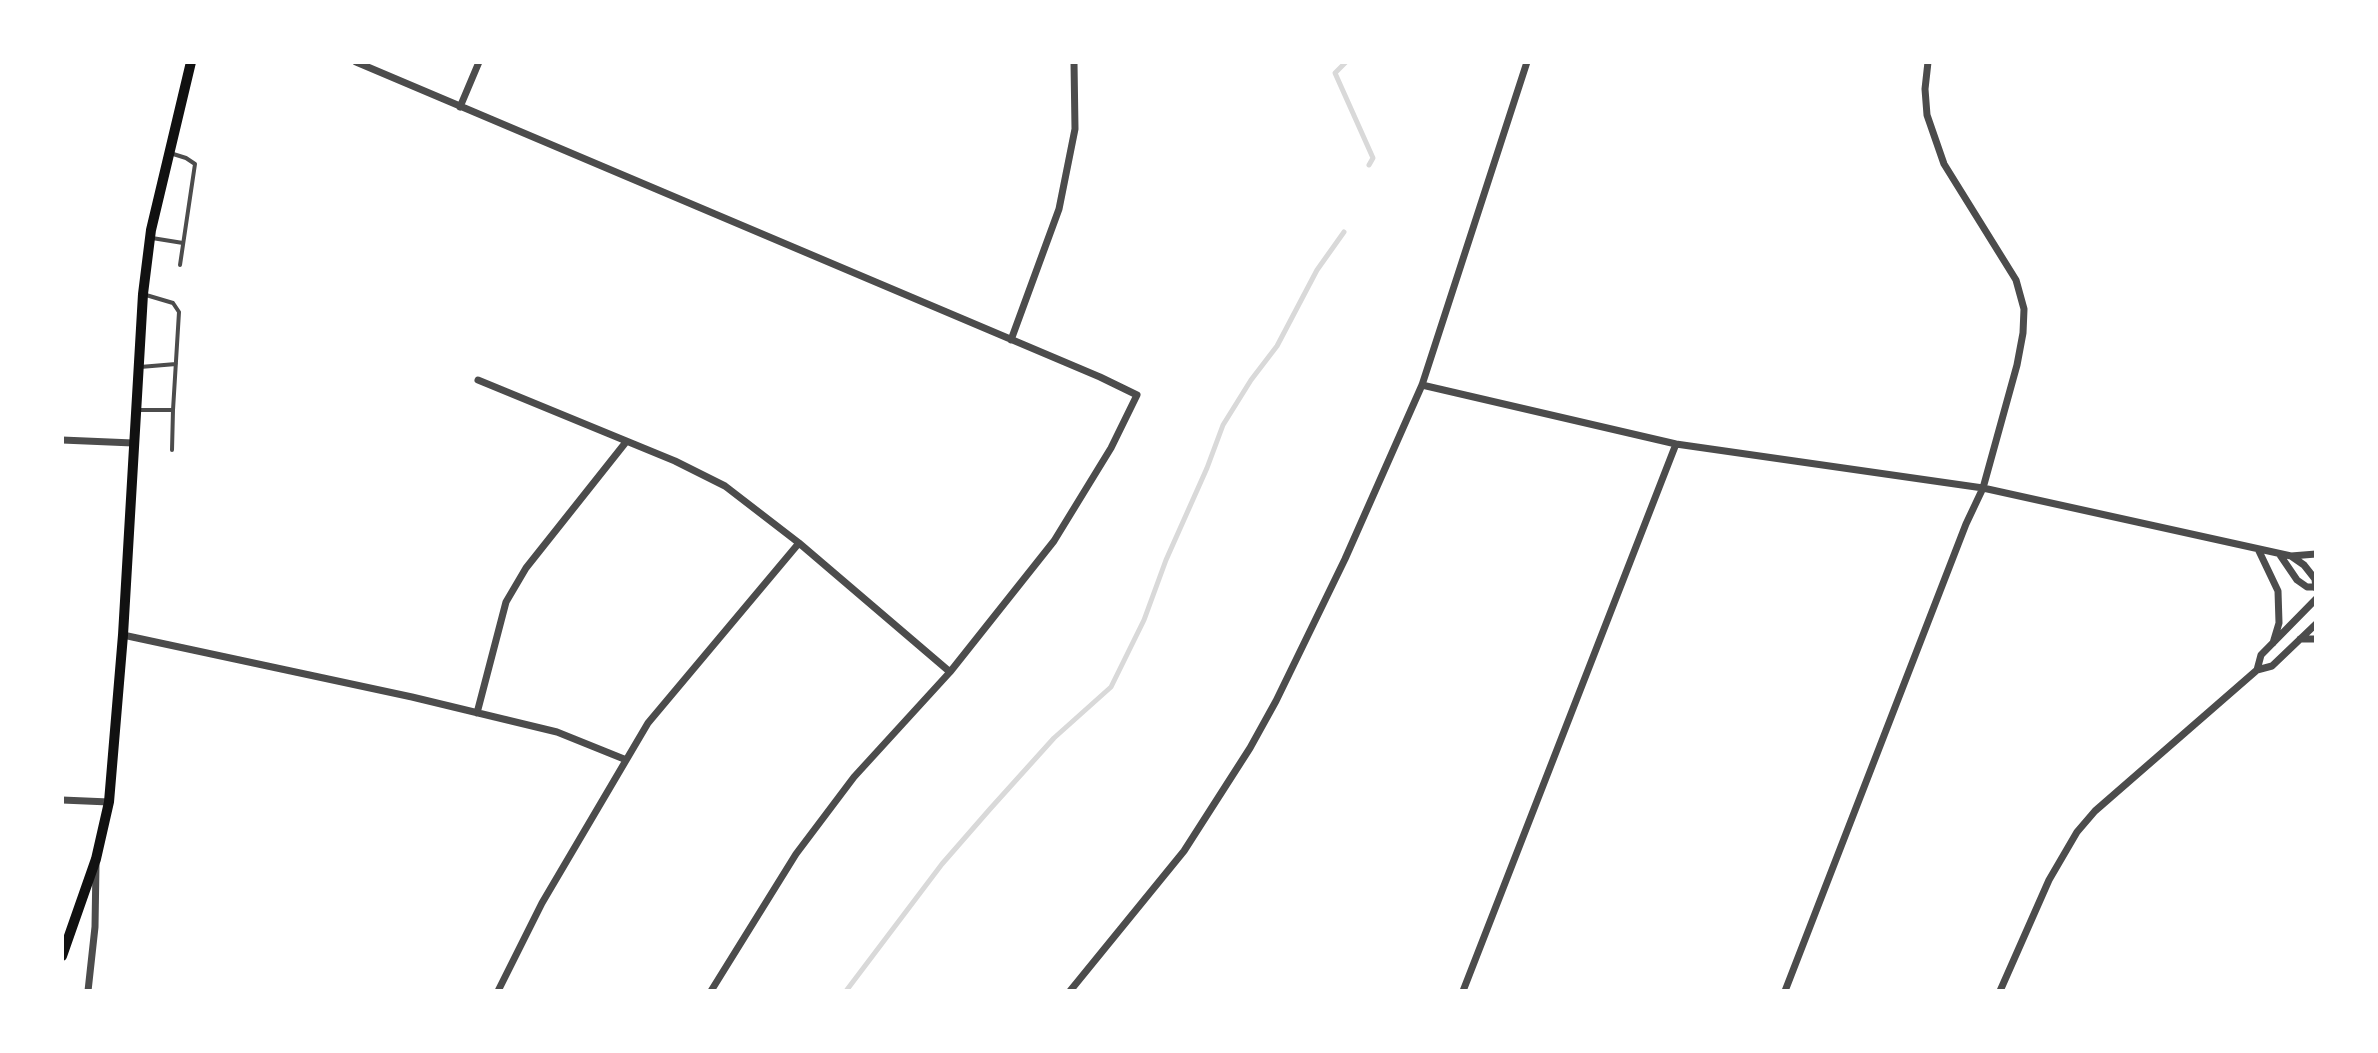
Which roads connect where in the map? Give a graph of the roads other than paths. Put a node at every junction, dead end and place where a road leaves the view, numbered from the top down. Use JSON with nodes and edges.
{"nodes":[{"id":1,"x":191,"y":62,"type":"edge"},
{"id":2,"x":356,"y":62,"type":"edge"},
{"id":3,"x":479,"y":62,"type":"edge"},
{"id":4,"x":1074,"y":62,"type":"edge"},
{"id":5,"x":1527,"y":62,"type":"edge"},
{"id":6,"x":1928,"y":62,"type":"edge"},
{"id":7,"x":460,"y":107,"type":"junction"},
{"id":8,"x":168,"y":152,"type":"junction"},
{"id":9,"x":150,"y":238,"type":"junction"},
{"id":10,"x":183,"y":243,"type":"junction"},
{"id":11,"x":180,"y":265,"type":"dead end"},
{"id":12,"x":143,"y":294,"type":"junction"},
{"id":13,"x":1011,"y":340,"type":"junction"},
{"id":14,"x":176,"y":364,"type":"junction"},
{"id":15,"x":137,"y":367,"type":"junction"},
{"id":16,"x":478,"y":380,"type":"dead end"},
{"id":17,"x":1422,"y":385,"type":"junction"},
{"id":18,"x":135,"y":410,"type":"junction"},
{"id":19,"x":173,"y":410,"type":"junction"},
{"id":20,"x":62,"y":440,"type":"edge"},
{"id":21,"x":626,"y":442,"type":"junction"},
{"id":22,"x":133,"y":443,"type":"junction"},
{"id":23,"x":1676,"y":444,"type":"junction"},
{"id":24,"x":172,"y":450,"type":"dead end"},
{"id":25,"x":1983,"y":488,"type":"junction"},
{"id":26,"x":799,"y":543,"type":"junction"},
{"id":27,"x":2258,"y":549,"type":"junction"},
{"id":28,"x":2316,"y":554,"type":"edge"},
{"id":29,"x":2280,"y":555,"type":"junction"},
{"id":30,"x":2291,"y":556,"type":"junction"},
{"id":31,"x":2316,"y":588,"type":"edge"},
{"id":32,"x":2316,"y":599,"type":"edge"},
{"id":33,"x":2316,"y":624,"type":"edge"},
{"id":34,"x":123,"y":635,"type":"junction"},
{"id":35,"x":2300,"y":639,"type":"junction"},
{"id":36,"x":2316,"y":639,"type":"edge"},
{"id":37,"x":2273,"y":643,"type":"junction"},
{"id":38,"x":2257,"y":670,"type":"junction"},
{"id":39,"x":950,"y":672,"type":"junction"},
{"id":40,"x":477,"y":713,"type":"junction"},
{"id":41,"x":624,"y":759,"type":"junction"},
{"id":42,"x":62,"y":800,"type":"edge"},
{"id":43,"x":109,"y":802,"type":"junction"},
{"id":44,"x":96,"y":859,"type":"junction"},
{"id":45,"x":62,"y":956,"type":"edge"},
{"id":46,"x":88,"y":991,"type":"edge"},
{"id":47,"x":498,"y":991,"type":"edge"},
{"id":48,"x":711,"y":991,"type":"edge"},
{"id":49,"x":1070,"y":991,"type":"edge"},
{"id":50,"x":1463,"y":991,"type":"edge"},
{"id":51,"x":1785,"y":991,"type":"edge"},
{"id":52,"x":2000,"y":991,"type":"edge"}],
"edges":[{"from":1,"to":8,"type":"main road"},
{"from":2,"to":7,"type":"street"},
{"from":3,"to":7,"type":"street"},
{"from":4,"to":13,"type":"street"},
{"from":5,"to":17,"type":"street"},
{"from":6,"to":25,"type":"street"},
{"from":7,"to":13,"type":"street"},
{"from":8,"to":9,"type":"main road"},
{"from":8,"to":10,"type":"lane"},
{"from":9,"to":10,"type":"lane"},
{"from":9,"to":12,"type":"main road"},
{"from":10,"to":11,"type":"lane"},
{"from":12,"to":14,"type":"lane"},
{"from":12,"to":15,"type":"main road"},
{"from":13,"to":39,"type":"street"},
{"from":14,"to":15,"type":"lane"},
{"from":14,"to":19,"type":"lane"},
{"from":15,"to":18,"type":"main road"},
{"from":16,"to":21,"type":"street"},
{"from":17,"to":23,"type":"street"},
{"from":17,"to":49,"type":"street"},
{"from":18,"to":19,"type":"lane"},
{"from":18,"to":22,"type":"main road"},
{"from":19,"to":24,"type":"lane"},
{"from":20,"to":22,"type":"street"},
{"from":21,"to":26,"type":"street"},
{"from":21,"to":40,"type":"street"},
{"from":22,"to":34,"type":"main road"},
{"from":23,"to":25,"type":"street"},
{"from":23,"to":50,"type":"street"},
{"from":25,"to":27,"type":"street"},
{"from":25,"to":51,"type":"street"},
{"from":26,"to":39,"type":"street"},
{"from":26,"to":41,"type":"street"},
{"from":27,"to":29,"type":"street"},
{"from":27,"to":37,"type":"street"},
{"from":28,"to":30,"type":"street"},
{"from":29,"to":30,"type":"street"},
{"from":29,"to":31,"type":"street"},
{"from":30,"to":31,"type":"street"},
{"from":32,"to":37,"type":"street"},
{"from":33,"to":35,"type":"street"},
{"from":34,"to":40,"type":"street"},
{"from":34,"to":43,"type":"main road"},
{"from":35,"to":36,"type":"street"},
{"from":35,"to":38,"type":"street"},
{"from":37,"to":38,"type":"street"},
{"from":38,"to":52,"type":"street"},
{"from":39,"to":48,"type":"street"},
{"from":40,"to":41,"type":"street"},
{"from":41,"to":47,"type":"street"},
{"from":42,"to":43,"type":"street"},
{"from":43,"to":44,"type":"main road"},
{"from":44,"to":45,"type":"main road"},
{"from":44,"to":46,"type":"street"}]}
